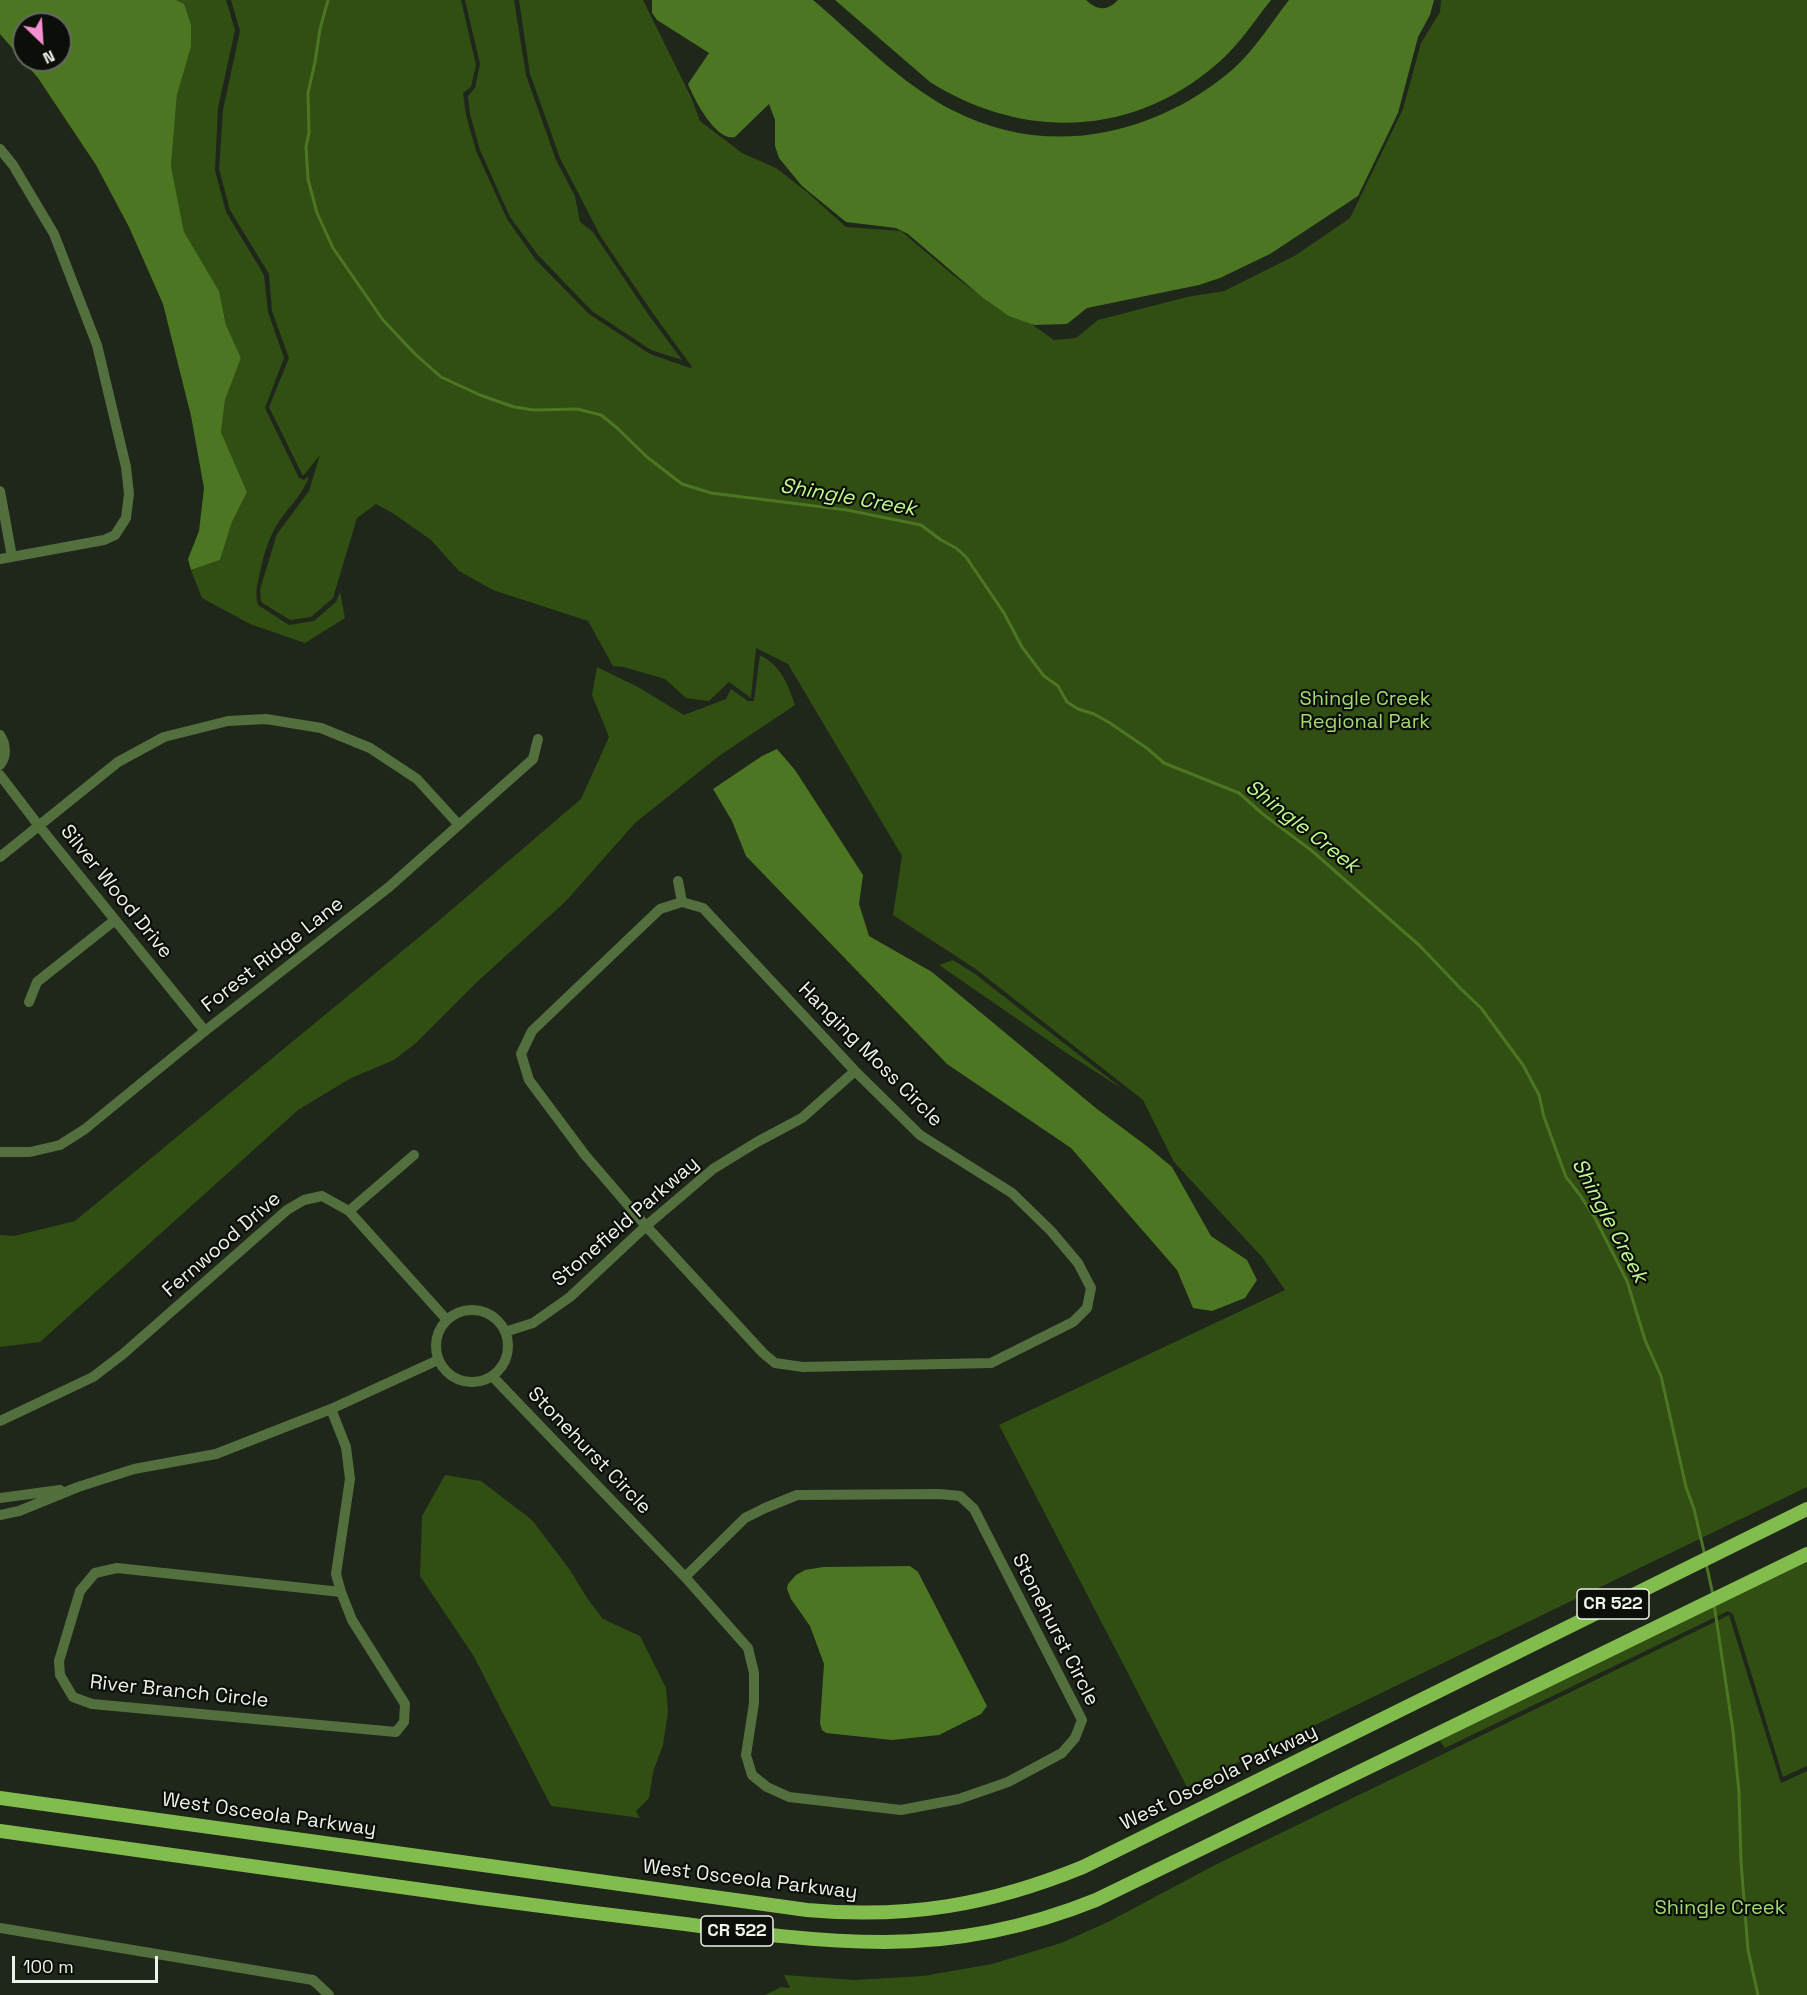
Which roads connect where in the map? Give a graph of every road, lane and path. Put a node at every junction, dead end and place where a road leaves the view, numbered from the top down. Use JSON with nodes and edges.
{"nodes":[{"id":1,"x":0,"y":149,"type":"edge"},
{"id":2,"x":0,"y":491,"type":"edge"},
{"id":3,"x":12,"y":557,"type":"junction"},
{"id":4,"x":0,"y":559,"type":"edge"},
{"id":5,"x":0,"y":735,"type":"edge"},
{"id":6,"x":538,"y":739,"type":"dead end"},
{"id":7,"x":0,"y":765,"type":"edge"},
{"id":8,"x":0,"y":775,"type":"edge"},
{"id":9,"x":459,"y":825,"type":"junction"},
{"id":10,"x":39,"y":826,"type":"junction"},
{"id":11,"x":0,"y":857,"type":"edge"},
{"id":12,"x":678,"y":881,"type":"dead end"},
{"id":13,"x":682,"y":902,"type":"junction"},
{"id":14,"x":115,"y":920,"type":"junction"},
{"id":15,"x":29,"y":1002,"type":"dead end"},
{"id":16,"x":205,"y":1031,"type":"junction"},
{"id":17,"x":855,"y":1071,"type":"junction"},
{"id":18,"x":0,"y":1152,"type":"edge"},
{"id":19,"x":414,"y":1155,"type":"dead end"},
{"id":20,"x":349,"y":1211,"type":"junction"},
{"id":21,"x":646,"y":1226,"type":"junction"},
{"id":22,"x":447,"y":1320,"type":"junction"},
{"id":23,"x":506,"y":1332,"type":"junction"},
{"id":24,"x":438,"y":1360,"type":"junction"},
{"id":25,"x":492,"y":1376,"type":"junction"},
{"id":26,"x":331,"y":1409,"type":"junction"},
{"id":27,"x":0,"y":1420,"type":"edge"},
{"id":28,"x":78,"y":1487,"type":"junction"},
{"id":29,"x":0,"y":1498,"type":"edge"},
{"id":30,"x":1807,"y":1509,"type":"edge"},
{"id":31,"x":0,"y":1515,"type":"edge"},
{"id":32,"x":1807,"y":1554,"type":"edge"},
{"id":33,"x":685,"y":1577,"type":"junction"},
{"id":34,"x":340,"y":1592,"type":"junction"},
{"id":35,"x":0,"y":1798,"type":"edge"},
{"id":36,"x":0,"y":1831,"type":"edge"},
{"id":37,"x":0,"y":1928,"type":"edge"},
{"id":38,"x":329,"y":1995,"type":"edge"}],
"edges":[{"from":1,"to":3,"type":"street"},
{"from":2,"to":3,"type":"street"},
{"from":3,"to":4,"type":"street"},
{"from":5,"to":7,"type":"street"},
{"from":6,"to":9,"type":"street","name":"Forest Ridge Lane"},
{"from":8,"to":10,"type":"street","name":"Silver Wood Drive"},
{"from":9,"to":10,"type":"street"},
{"from":9,"to":16,"type":"street","name":"Forest Ridge Lane"},
{"from":10,"to":11,"type":"street"},
{"from":10,"to":14,"type":"street","name":"Silver Wood Drive"},
{"from":12,"to":13,"type":"street"},
{"from":13,"to":17,"type":"street","name":"Hanging Moss Circle"},
{"from":13,"to":21,"type":"street","name":"Hanging Moss Circle"},
{"from":14,"to":15,"type":"street"},
{"from":14,"to":16,"type":"street","name":"Silver Wood Drive"},
{"from":16,"to":18,"type":"street","name":"Forest Ridge Lane"},
{"from":17,"to":21,"type":"street","name":"Stonefield Parkway"},
{"from":17,"to":21,"type":"street","name":"Hanging Moss Circle"},
{"from":19,"to":20,"type":"street"},
{"from":20,"to":22,"type":"street","name":"Fernwood Drive"},
{"from":20,"to":27,"type":"street","name":"Fernwood Drive"},
{"from":21,"to":23,"type":"street","name":"Stonefield Parkway"},
{"from":22,"to":23,"type":"street"},
{"from":22,"to":24,"type":"street"},
{"from":23,"to":25,"type":"street"},
{"from":24,"to":25,"type":"street"},
{"from":24,"to":26,"type":"street"},
{"from":25,"to":33,"type":"street","name":"Stonehurst Circle"},
{"from":26,"to":28,"type":"street"},
{"from":26,"to":34,"type":"street","name":"River Branch Circle"},
{"from":28,"to":29,"type":"street"},
{"from":28,"to":31,"type":"street"},
{"from":30,"to":35,"type":"main road","name":"West Osceola Parkway","number":"CR 522"},
{"from":32,"to":36,"type":"main road","number":"CR 522"},
{"from":33,"to":33,"type":"street","name":"Stonehurst Circle"},
{"from":34,"to":34,"type":"street","name":"River Branch Circle"},
{"from":37,"to":38,"type":"street"}]}
